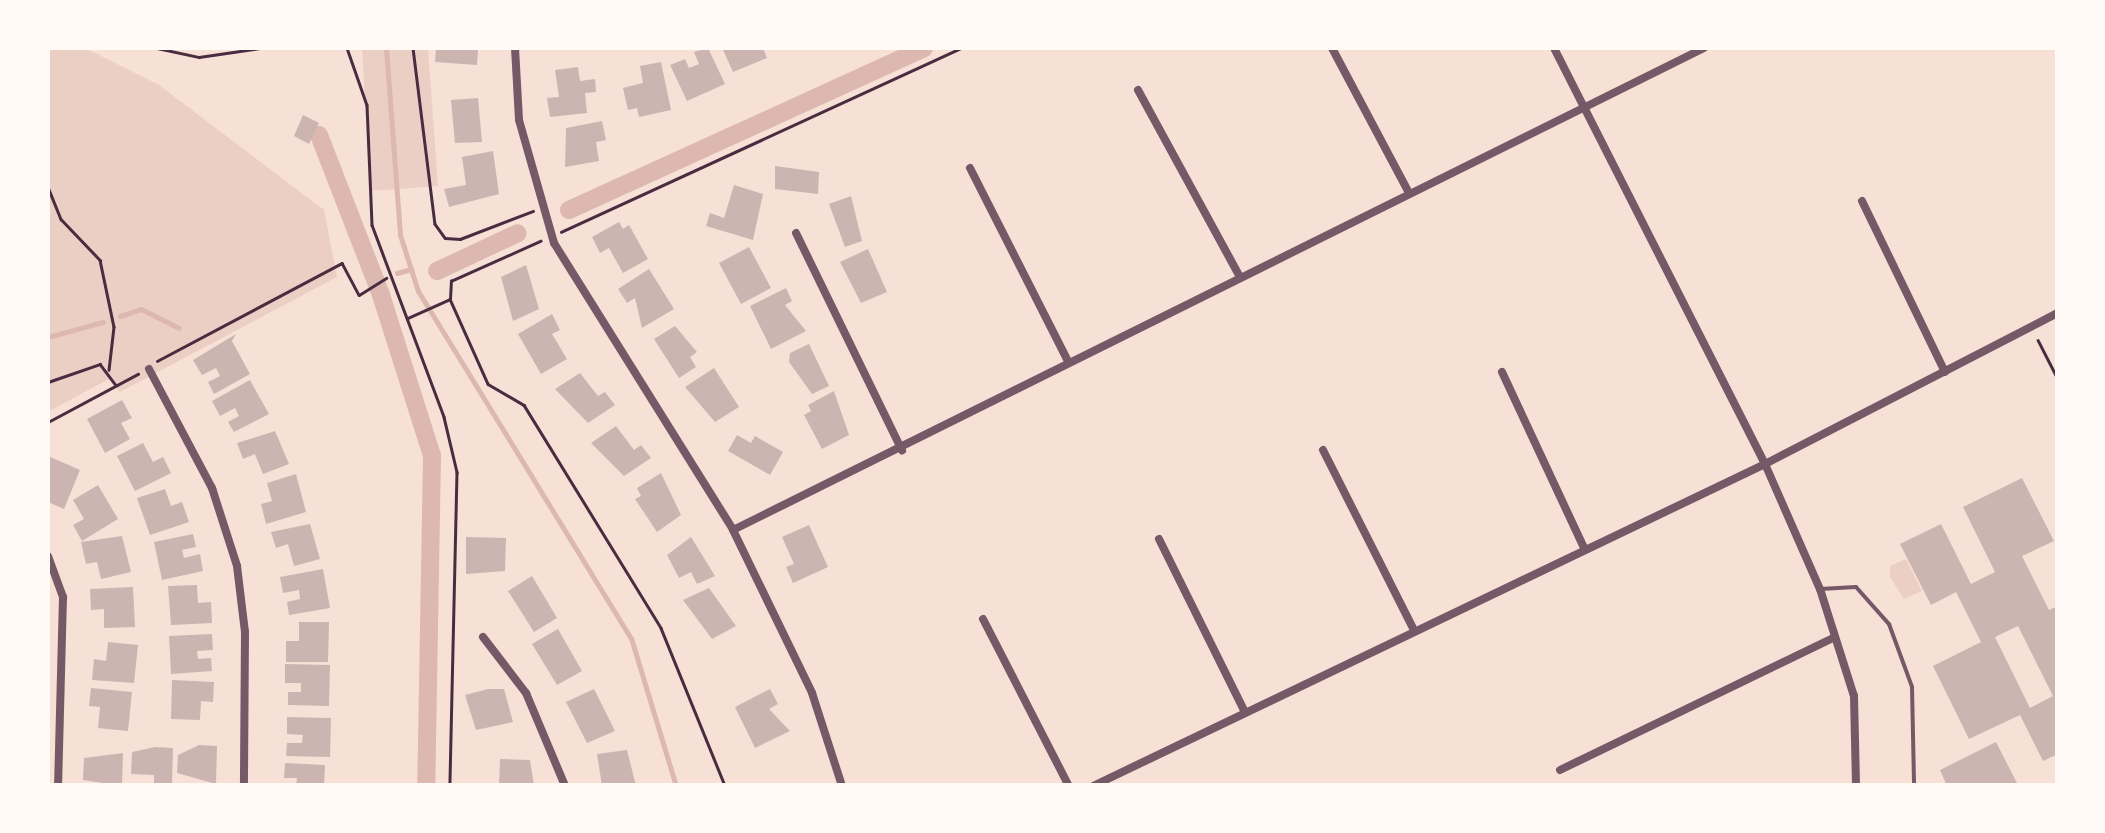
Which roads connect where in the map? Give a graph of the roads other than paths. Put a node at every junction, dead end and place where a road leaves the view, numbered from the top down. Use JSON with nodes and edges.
{"nodes":[{"id":1,"x":515,"y":48,"type":"edge"},
{"id":2,"x":1332,"y":48,"type":"edge"},
{"id":3,"x":1554,"y":48,"type":"edge"},
{"id":4,"x":1704,"y":48,"type":"edge"},
{"id":5,"x":1138,"y":90,"type":"dead end"},
{"id":6,"x":1586,"y":112,"type":"junction"},
{"id":7,"x":970,"y":168,"type":"dead end"},
{"id":8,"x":1409,"y":193,"type":"junction"},
{"id":9,"x":1862,"y":201,"type":"dead end"},
{"id":10,"x":796,"y":233,"type":"dead end"},
{"id":11,"x":1240,"y":277,"type":"junction"},
{"id":12,"x":2058,"y":312,"type":"edge"},
{"id":13,"x":1066,"y":359,"type":"junction"},
{"id":14,"x":149,"y":368,"type":"road end"},
{"id":15,"x":1502,"y":372,"type":"dead end"},
{"id":16,"x":1944,"y":372,"type":"junction"},
{"id":17,"x":902,"y":450,"type":"junction"},
{"id":18,"x":1323,"y":450,"type":"dead end"},
{"id":19,"x":1765,"y":464,"type":"junction"},
{"id":20,"x":733,"y":530,"type":"junction"},
{"id":21,"x":1159,"y":538,"type":"dead end"},
{"id":22,"x":1583,"y":546,"type":"junction"},
{"id":23,"x":48,"y":556,"type":"edge"},
{"id":24,"x":1820,"y":589,"type":"junction"},
{"id":25,"x":983,"y":619,"type":"dead end"},
{"id":26,"x":1414,"y":628,"type":"junction"},
{"id":27,"x":484,"y":637,"type":"dead end"},
{"id":28,"x":1834,"y":638,"type":"junction"},
{"id":29,"x":48,"y":668,"type":"edge"},
{"id":30,"x":62,"y":670,"type":"junction"},
{"id":31,"x":1246,"y":712,"type":"junction"},
{"id":32,"x":1560,"y":770,"type":"dead end"},
{"id":33,"x":58,"y":786,"type":"edge"},
{"id":34,"x":244,"y":786,"type":"edge"},
{"id":35,"x":565,"y":786,"type":"edge"},
{"id":36,"x":842,"y":786,"type":"edge"},
{"id":37,"x":1069,"y":786,"type":"edge"},
{"id":38,"x":1093,"y":786,"type":"edge"},
{"id":39,"x":1856,"y":786,"type":"edge"},
{"id":40,"x":1914,"y":786,"type":"edge"}],
"edges":[{"from":1,"to":20,"type":"street"},
{"from":2,"to":8,"type":"street"},
{"from":3,"to":6,"type":"street"},
{"from":4,"to":6,"type":"street"},
{"from":5,"to":11,"type":"street"},
{"from":6,"to":8,"type":"street"},
{"from":6,"to":19,"type":"street"},
{"from":7,"to":13,"type":"street"},
{"from":8,"to":11,"type":"street"},
{"from":9,"to":16,"type":"street"},
{"from":10,"to":17,"type":"street"},
{"from":11,"to":13,"type":"street"},
{"from":12,"to":16,"type":"street"},
{"from":13,"to":17,"type":"street"},
{"from":14,"to":34,"type":"street"},
{"from":15,"to":22,"type":"street"},
{"from":16,"to":19,"type":"street"},
{"from":17,"to":20,"type":"street"},
{"from":18,"to":26,"type":"street"},
{"from":19,"to":22,"type":"street"},
{"from":19,"to":24,"type":"street"},
{"from":20,"to":36,"type":"street"},
{"from":21,"to":31,"type":"street"},
{"from":22,"to":26,"type":"street"},
{"from":23,"to":30,"type":"street"},
{"from":24,"to":28,"type":"street"},
{"from":24,"to":40,"type":"lane"},
{"from":25,"to":37,"type":"street"},
{"from":26,"to":31,"type":"street"},
{"from":27,"to":35,"type":"street"},
{"from":28,"to":32,"type":"street"},
{"from":28,"to":39,"type":"street"},
{"from":29,"to":30,"type":"street"},
{"from":30,"to":33,"type":"street"},
{"from":31,"to":38,"type":"street"}]}
